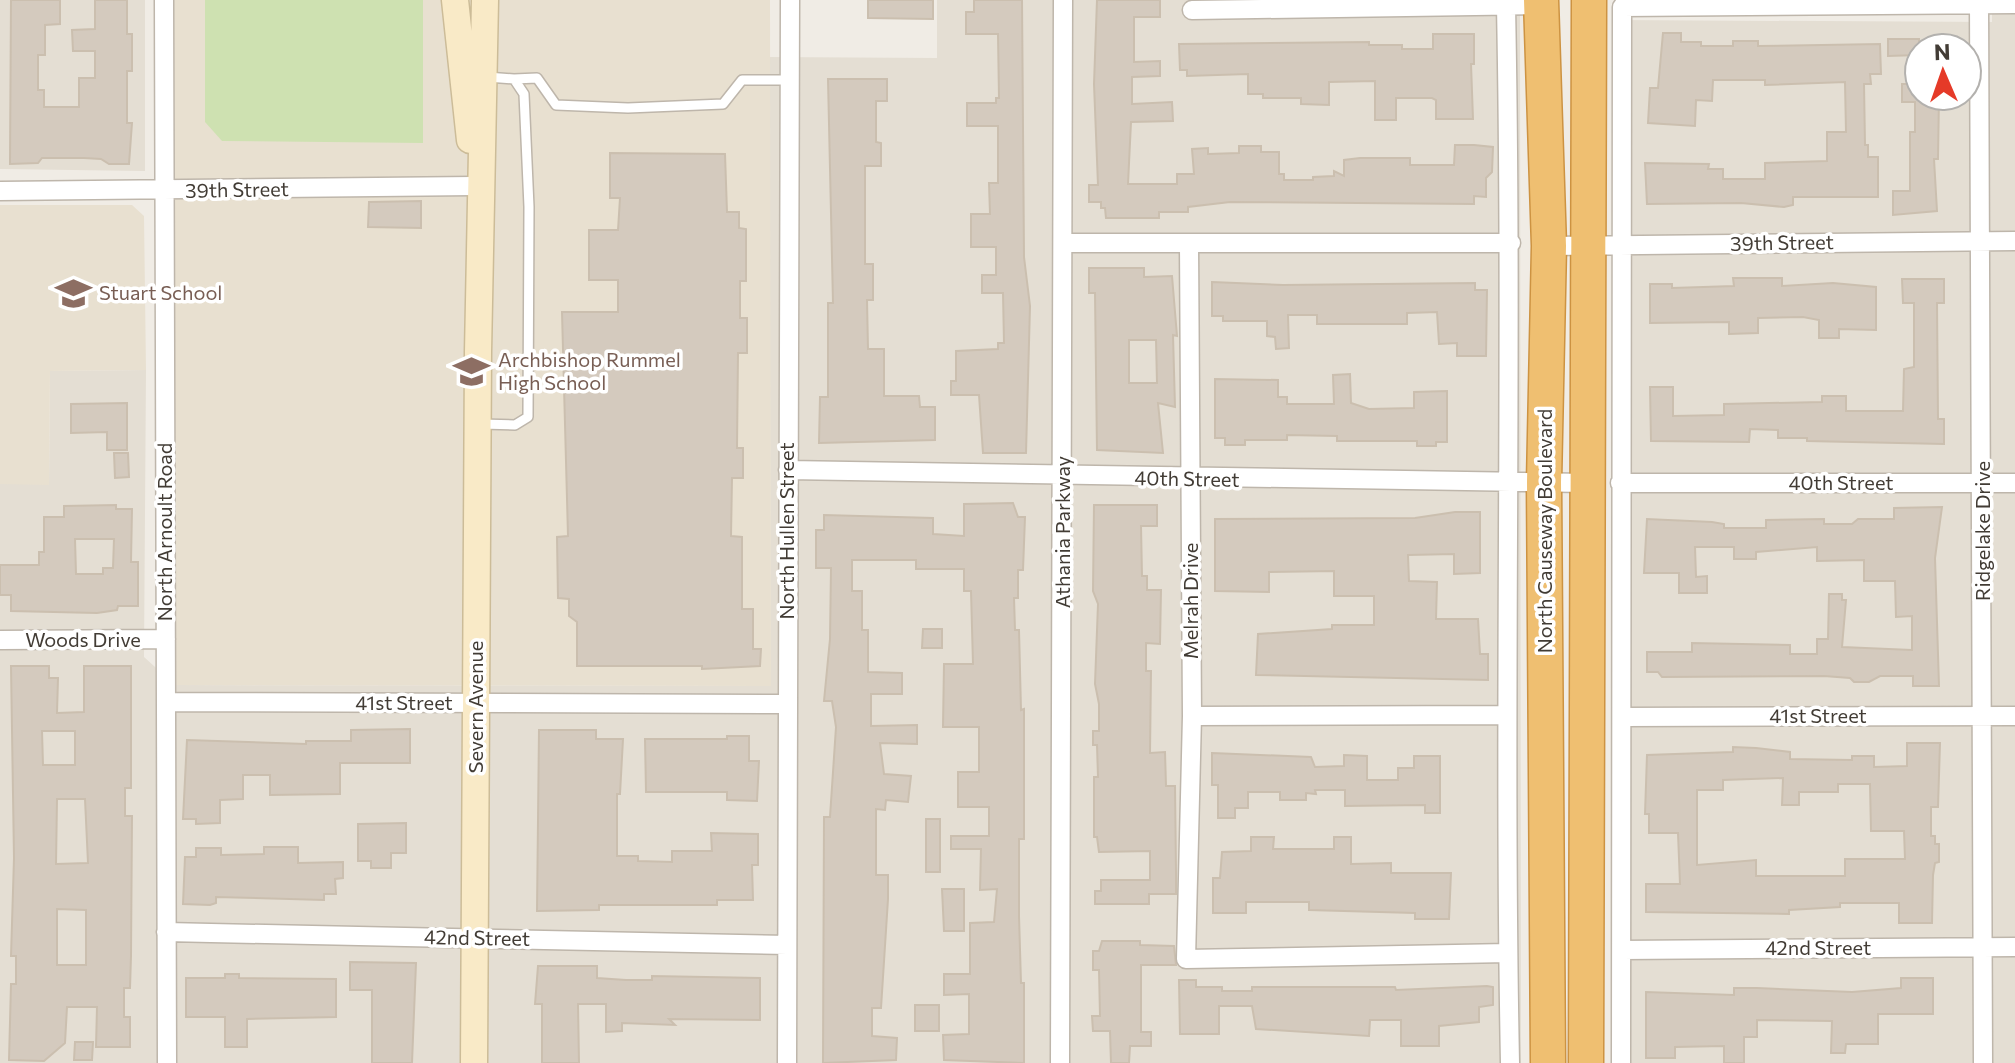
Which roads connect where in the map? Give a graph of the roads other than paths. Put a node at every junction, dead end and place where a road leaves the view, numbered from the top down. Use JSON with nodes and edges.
{"nodes":[{"id":1,"x":164,"y":0,"type":"edge"},
{"id":2,"x":455,"y":0,"type":"edge"},
{"id":3,"x":485,"y":0,"type":"edge"},
{"id":4,"x":790,"y":0,"type":"edge"},
{"id":5,"x":1063,"y":0,"type":"edge"},
{"id":6,"x":1541,"y":2,"type":"edge"},
{"id":7,"x":1826,"y":2,"type":"edge"},
{"id":8,"x":1877,"y":2,"type":"edge"},
{"id":9,"x":1932,"y":2,"type":"edge"},
{"id":10,"x":1979,"y":2,"type":"edge"},
{"id":11,"x":1618,"y":3,"type":"edge"},
{"id":12,"x":2015,"y":4,"type":"edge"},
{"id":13,"x":1506,"y":6,"type":"junction"},
{"id":14,"x":1192,"y":10,"type":"dead end"},
{"id":15,"x":474,"y":77,"type":"junction"},
{"id":16,"x":514,"y":79,"type":"junction"},
{"id":17,"x":789,"y":80,"type":"junction"},
{"id":18,"x":474,"y":186,"type":"junction"},
{"id":19,"x":0,"y":191,"type":"edge"},
{"id":20,"x":164,"y":191,"type":"junction"},
{"id":21,"x":1982,"y":241,"type":"junction"},
{"id":22,"x":2015,"y":241,"type":"edge"},
{"id":23,"x":1063,"y":243,"type":"junction"},
{"id":24,"x":1511,"y":243,"type":"junction"},
{"id":25,"x":1189,"y":244,"type":"junction"},
{"id":26,"x":1549,"y":246,"type":"junction"},
{"id":27,"x":1603,"y":246,"type":"junction"},
{"id":28,"x":478,"y":352,"type":"junction"},
{"id":29,"x":478,"y":424,"type":"junction"},
{"id":30,"x":788,"y":470,"type":"junction"},
{"id":31,"x":1064,"y":477,"type":"junction"},
{"id":32,"x":1191,"y":479,"type":"junction"},
{"id":33,"x":1509,"y":481,"type":"junction"},
{"id":34,"x":1544,"y":482,"type":"junction"},
{"id":35,"x":1603,"y":483,"type":"junction"},
{"id":36,"x":1983,"y":483,"type":"junction"},
{"id":37,"x":2015,"y":483,"type":"edge"},
{"id":38,"x":166,"y":639,"type":"junction"},
{"id":39,"x":0,"y":640,"type":"edge"},
{"id":40,"x":166,"y":702,"type":"junction"},
{"id":41,"x":476,"y":703,"type":"junction"},
{"id":42,"x":787,"y":704,"type":"junction"},
{"id":43,"x":1507,"y":715,"type":"junction"},
{"id":44,"x":1192,"y":716,"type":"junction"},
{"id":45,"x":1983,"y":716,"type":"junction"},
{"id":46,"x":2015,"y":716,"type":"edge"},
{"id":47,"x":1622,"y":717,"type":"junction"},
{"id":48,"x":166,"y":932,"type":"junction"},
{"id":49,"x":475,"y":938,"type":"junction"},
{"id":50,"x":787,"y":945,"type":"junction"},
{"id":51,"x":1982,"y":947,"type":"junction"},
{"id":52,"x":2015,"y":947,"type":"edge"},
{"id":53,"x":1622,"y":950,"type":"junction"},
{"id":54,"x":1508,"y":953,"type":"junction"},
{"id":55,"x":167,"y":1063,"type":"edge"},
{"id":56,"x":474,"y":1063,"type":"edge"},
{"id":57,"x":787,"y":1063,"type":"edge"},
{"id":58,"x":1060,"y":1063,"type":"edge"},
{"id":59,"x":1510,"y":1063,"type":"edge"},
{"id":60,"x":1548,"y":1063,"type":"edge"},
{"id":61,"x":1586,"y":1063,"type":"edge"},
{"id":62,"x":1621,"y":1063,"type":"edge"},
{"id":63,"x":1983,"y":1063,"type":"edge"}],
"edges":[{"from":1,"to":20,"type":"street","name":"North Arnoult Road"},
{"from":2,"to":15,"type":"street","name":"Severn Avenue"},
{"from":3,"to":15,"type":"street","name":"Severn Avenue"},
{"from":4,"to":17,"type":"street","name":"North Hullen Street"},
{"from":5,"to":23,"type":"street","name":"Athania Parkway"},
{"from":6,"to":13,"type":"street"},
{"from":6,"to":26,"type":"highway","name":"North Causeway Boulevard"},
{"from":7,"to":8,"type":"street"},
{"from":7,"to":11,"type":"street"},
{"from":8,"to":9,"type":"street"},
{"from":9,"to":10,"type":"street"},
{"from":10,"to":12,"type":"street"},
{"from":10,"to":21,"type":"street","name":"Ridgelake Drive"},
{"from":11,"to":27,"type":"highway","name":"North Causeway Boulevard"},
{"from":13,"to":14,"type":"street"},
{"from":13,"to":24,"type":"street","name":"North Causeway Boulevard"},
{"from":15,"to":16,"type":"lane"},
{"from":15,"to":18,"type":"street","name":"Severn Avenue"},
{"from":15,"to":28,"type":"street","name":"Severn Avenue"},
{"from":16,"to":17,"type":"lane"},
{"from":16,"to":29,"type":"lane"},
{"from":17,"to":30,"type":"street","name":"North Hullen Street"},
{"from":18,"to":20,"type":"street","name":"39th Street"},
{"from":18,"to":28,"type":"street","name":"Severn Avenue"},
{"from":19,"to":20,"type":"street","name":"39th Street"},
{"from":20,"to":38,"type":"street","name":"North Arnoult Road"},
{"from":21,"to":22,"type":"street","name":"39th Street"},
{"from":21,"to":27,"type":"street","name":"39th Street"},
{"from":21,"to":36,"type":"street","name":"Ridgelake Drive"},
{"from":23,"to":25,"type":"street"},
{"from":23,"to":31,"type":"street","name":"Athania Parkway"},
{"from":24,"to":25,"type":"street"},
{"from":24,"to":33,"type":"street","name":"North Causeway Boulevard"},
{"from":25,"to":32,"type":"street","name":"Melrah Drive"},
{"from":26,"to":27,"type":"street","name":"39th Street"},
{"from":26,"to":34,"type":"highway","name":"North Causeway Boulevard"},
{"from":27,"to":35,"type":"highway","name":"North Causeway Boulevard"},
{"from":28,"to":29,"type":"street","name":"Severn Avenue"},
{"from":29,"to":41,"type":"street","name":"Severn Avenue"},
{"from":30,"to":31,"type":"street","name":"40th Street"},
{"from":30,"to":42,"type":"street","name":"North Hullen Street"},
{"from":31,"to":32,"type":"street","name":"40th Street"},
{"from":31,"to":58,"type":"street","name":"Athania Parkway"},
{"from":32,"to":33,"type":"street","name":"40th Street"},
{"from":32,"to":44,"type":"street","name":"Melrah Drive"},
{"from":33,"to":34,"type":"street","name":"40th Street"},
{"from":33,"to":43,"type":"street","name":"North Causeway Boulevard"},
{"from":34,"to":35,"type":"street","name":"40th Street"},
{"from":34,"to":60,"type":"highway","name":"North Causeway Boulevard"},
{"from":35,"to":36,"type":"street","name":"40th Street"},
{"from":35,"to":47,"type":"street","name":"North Causeway Boulevard"},
{"from":35,"to":61,"type":"highway","name":"North Causeway Boulevard"},
{"from":36,"to":37,"type":"street","name":"40th Street"},
{"from":36,"to":45,"type":"street","name":"Ridgelake Drive"},
{"from":38,"to":39,"type":"street","name":"Woods Drive"},
{"from":38,"to":40,"type":"street","name":"North Arnoult Road"},
{"from":40,"to":41,"type":"street","name":"41st Street"},
{"from":40,"to":48,"type":"street","name":"North Arnoult Road"},
{"from":41,"to":42,"type":"street","name":"41st Street"},
{"from":41,"to":49,"type":"street","name":"Severn Avenue"},
{"from":42,"to":50,"type":"street","name":"North Hullen Street"},
{"from":43,"to":44,"type":"street"},
{"from":43,"to":54,"type":"street","name":"North Causeway Boulevard"},
{"from":44,"to":54,"type":"street","name":"Melrah Drive"},
{"from":45,"to":46,"type":"street","name":"41st Street"},
{"from":45,"to":47,"type":"street","name":"41st Street"},
{"from":45,"to":51,"type":"street","name":"Ridgelake Drive"},
{"from":47,"to":53,"type":"street","name":"North Causeway Boulevard"},
{"from":48,"to":49,"type":"street","name":"42nd Street"},
{"from":48,"to":55,"type":"street","name":"North Arnoult Road"},
{"from":49,"to":50,"type":"street","name":"42nd Street"},
{"from":49,"to":56,"type":"street","name":"Severn Avenue"},
{"from":50,"to":57,"type":"street","name":"North Hullen Street"},
{"from":51,"to":52,"type":"street","name":"42nd Street"},
{"from":51,"to":53,"type":"street","name":"42nd Street"},
{"from":51,"to":63,"type":"street","name":"Ridgelake Drive"},
{"from":53,"to":62,"type":"street","name":"North Causeway Boulevard"},
{"from":54,"to":59,"type":"street","name":"North Causeway Boulevard"}]}
